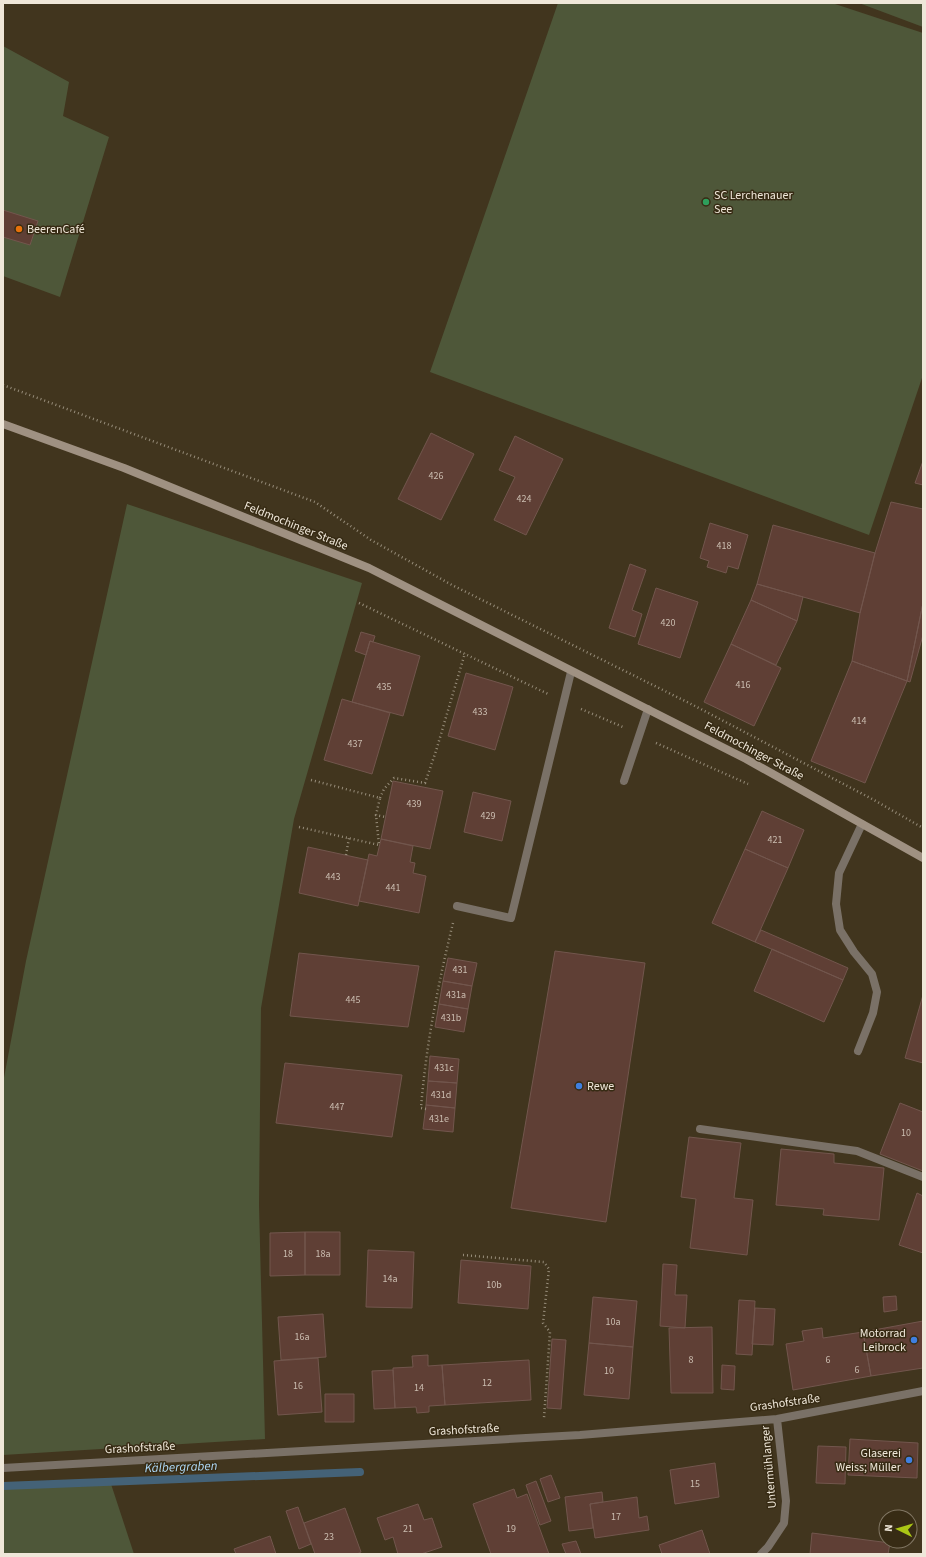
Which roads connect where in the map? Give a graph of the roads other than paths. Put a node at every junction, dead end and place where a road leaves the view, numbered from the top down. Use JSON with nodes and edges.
{"nodes":[{"id":1,"x":3,"y":424,"type":"edge"},
{"id":2,"x":571,"y":672,"type":"junction"},
{"id":3,"x":648,"y":709,"type":"junction"},
{"id":4,"x":624,"y":780,"type":"dead end"},
{"id":5,"x":862,"y":824,"type":"junction"},
{"id":6,"x":923,"y":858,"type":"edge"},
{"id":7,"x":457,"y":906,"type":"road end"},
{"id":8,"x":858,"y":1051,"type":"dead end"},
{"id":9,"x":700,"y":1129,"type":"dead end"},
{"id":10,"x":923,"y":1177,"type":"edge"},
{"id":11,"x":923,"y":1391,"type":"edge"},
{"id":12,"x":777,"y":1419,"type":"junction"},
{"id":13,"x":3,"y":1468,"type":"edge"},
{"id":14,"x":761,"y":1554,"type":"edge"}],
"edges":[{"from":1,"to":2,"type":"main road","name":"Feldmochinger Straße"},
{"from":2,"to":3,"type":"main road","name":"Feldmochinger Straße"},
{"from":2,"to":7,"type":"street"},
{"from":3,"to":4,"type":"street"},
{"from":3,"to":5,"type":"main road","name":"Feldmochinger Straße"},
{"from":5,"to":6,"type":"main road","name":"Feldmochinger Straße"},
{"from":5,"to":8,"type":"street"},
{"from":9,"to":10,"type":"street"},
{"from":11,"to":12,"type":"street","name":"Grashofstraße"},
{"from":12,"to":13,"type":"street","name":"Grashofstraße"},
{"from":12,"to":14,"type":"street","name":"Untermühlanger"}]}
